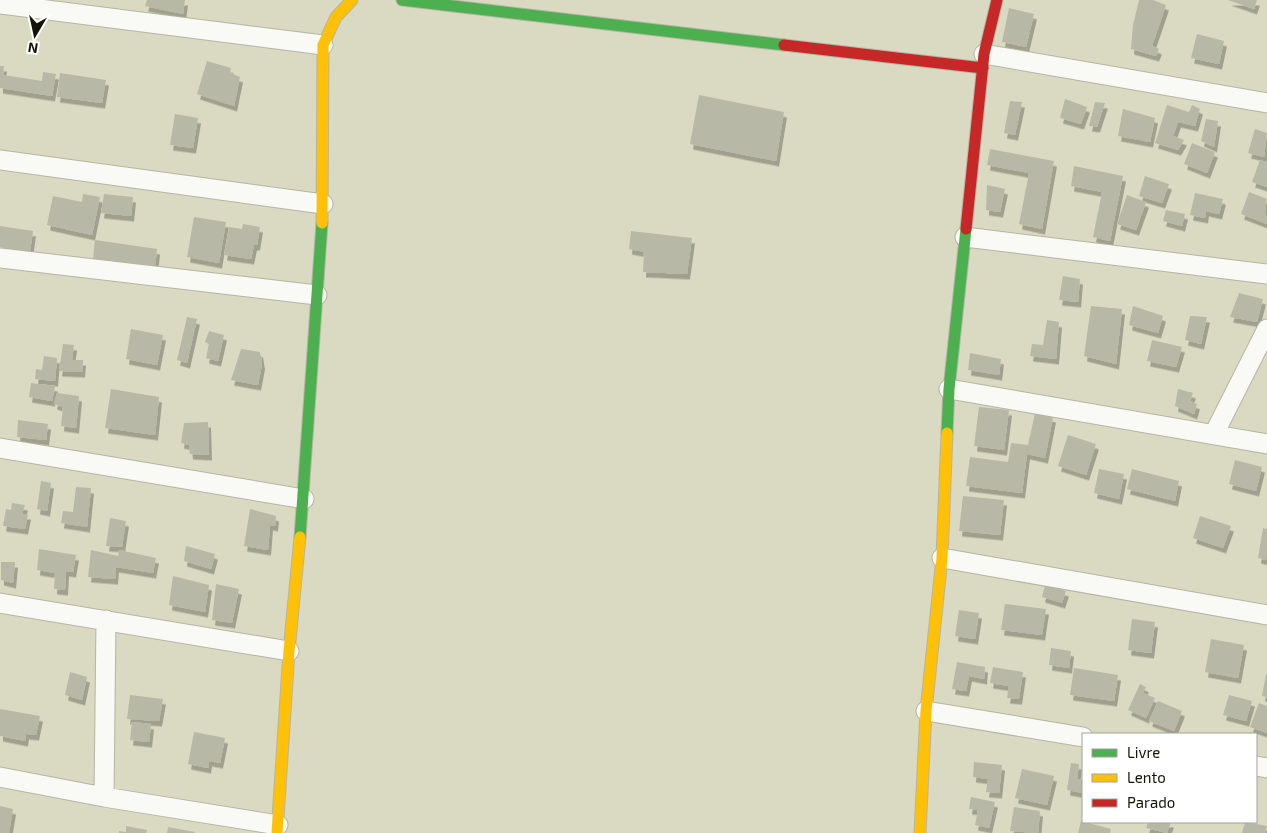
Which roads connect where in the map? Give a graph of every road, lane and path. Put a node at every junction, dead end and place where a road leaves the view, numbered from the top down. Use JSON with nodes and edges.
{"nodes":[{"id":1,"x":352,"y":0,"type":"edge"},
{"id":2,"x":402,"y":0,"type":"edge"},
{"id":3,"x":997,"y":0,"type":"edge"},
{"id":4,"x":0,"y":4,"type":"edge"},
{"id":5,"x":323,"y":45,"type":"junction"},
{"id":6,"x":984,"y":61,"type":"junction"},
{"id":7,"x":1267,"y":103,"type":"edge"},
{"id":8,"x":0,"y":160,"type":"edge"},
{"id":9,"x":323,"y":204,"type":"junction"},
{"id":10,"x":965,"y":237,"type":"junction"},
{"id":11,"x":0,"y":258,"type":"edge"},
{"id":12,"x":1267,"y":274,"type":"edge"},
{"id":13,"x":317,"y":295,"type":"junction"},
{"id":14,"x":1267,"y":329,"type":"edge"},
{"id":15,"x":949,"y":389,"type":"junction"},
{"id":16,"x":1214,"y":434,"type":"junction"},
{"id":17,"x":1267,"y":444,"type":"edge"},
{"id":18,"x":0,"y":448,"type":"edge"},
{"id":19,"x":304,"y":499,"type":"junction"},
{"id":20,"x":942,"y":558,"type":"junction"},
{"id":21,"x":0,"y":603,"type":"edge"},
{"id":22,"x":1267,"y":615,"type":"edge"},
{"id":23,"x":106,"y":620,"type":"junction"},
{"id":24,"x":289,"y":651,"type":"junction"},
{"id":25,"x":926,"y":711,"type":"junction"},
{"id":26,"x":1082,"y":737,"type":"edge"},
{"id":27,"x":0,"y":777,"type":"edge"},
{"id":28,"x":104,"y":797,"type":"junction"},
{"id":29,"x":278,"y":829,"type":"edge"},
{"id":30,"x":920,"y":833,"type":"edge"}],
"edges":[{"from":1,"to":5,"type":"street"},
{"from":2,"to":6,"type":"street"},
{"from":3,"to":6,"type":"street"},
{"from":4,"to":5,"type":"street"},
{"from":5,"to":9,"type":"street"},
{"from":6,"to":7,"type":"street"},
{"from":6,"to":10,"type":"street"},
{"from":8,"to":9,"type":"street"},
{"from":9,"to":13,"type":"street"},
{"from":10,"to":12,"type":"street"},
{"from":10,"to":15,"type":"street"},
{"from":11,"to":13,"type":"street"},
{"from":13,"to":19,"type":"street"},
{"from":14,"to":16,"type":"street"},
{"from":15,"to":16,"type":"street"},
{"from":15,"to":20,"type":"street"},
{"from":16,"to":17,"type":"street"},
{"from":18,"to":19,"type":"street"},
{"from":19,"to":24,"type":"street"},
{"from":20,"to":22,"type":"street"},
{"from":20,"to":25,"type":"street"},
{"from":21,"to":23,"type":"street"},
{"from":23,"to":24,"type":"street"},
{"from":23,"to":28,"type":"street"},
{"from":24,"to":29,"type":"street"},
{"from":25,"to":26,"type":"street"},
{"from":25,"to":30,"type":"street"},
{"from":27,"to":28,"type":"street"},
{"from":28,"to":29,"type":"street"}]}
